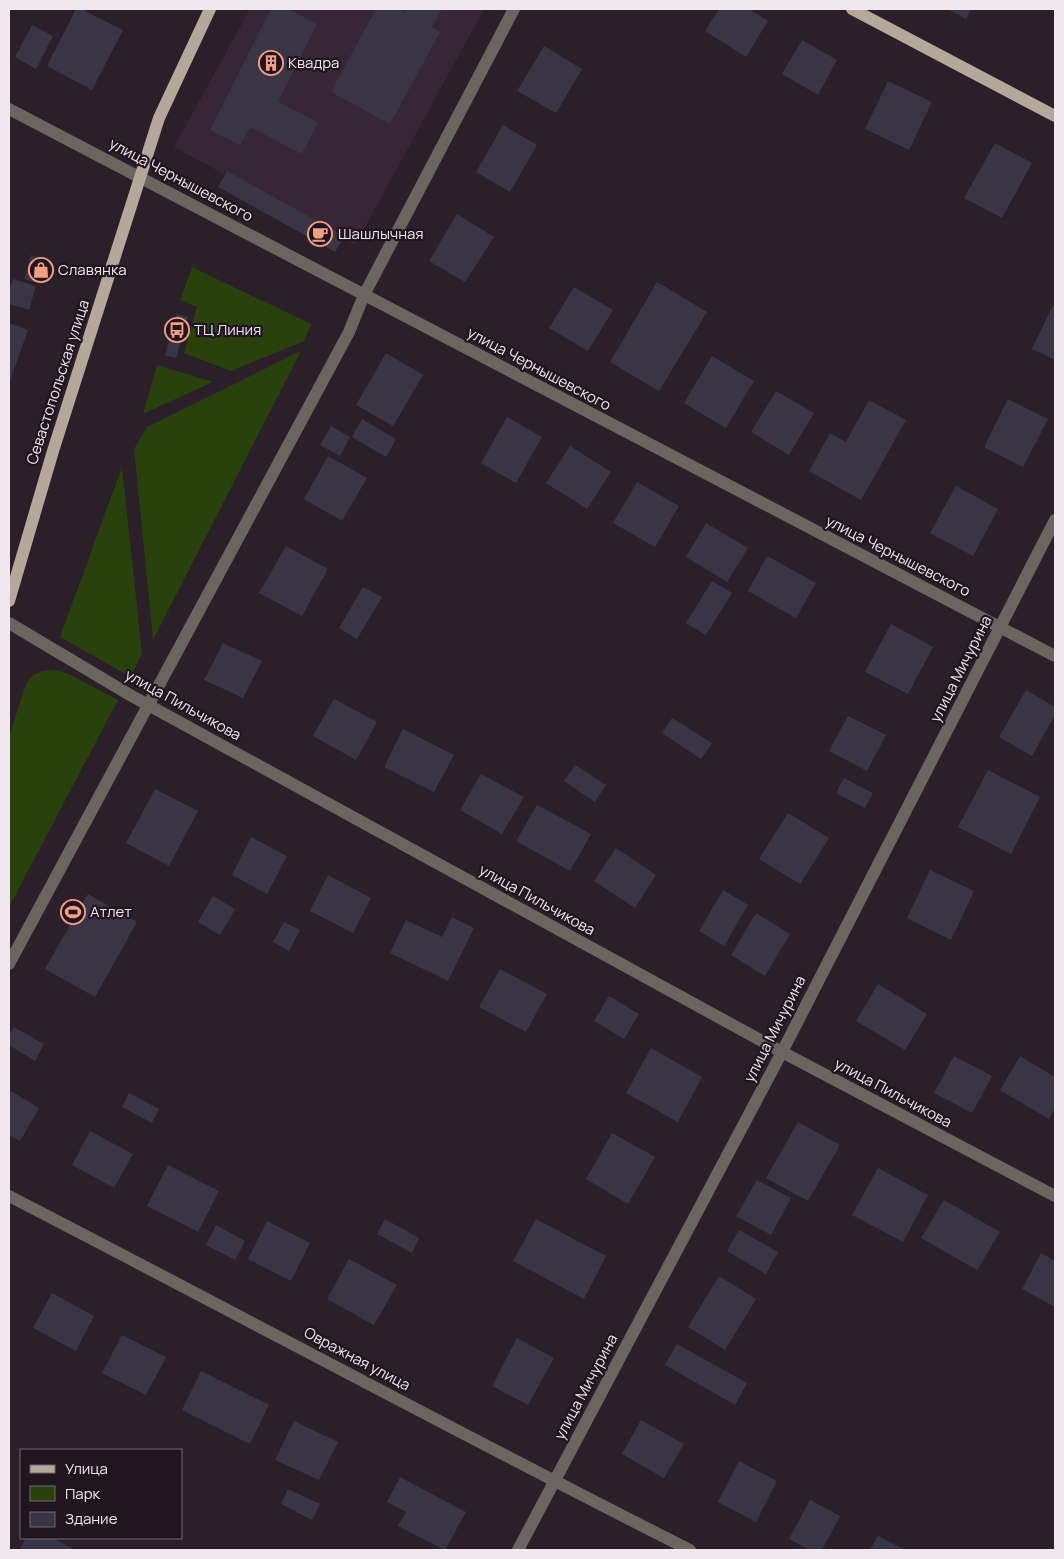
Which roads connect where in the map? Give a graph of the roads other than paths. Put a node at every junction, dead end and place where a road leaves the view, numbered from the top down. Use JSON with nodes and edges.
{"nodes":[{"id":1,"x":210,"y":9,"type":"edge"},
{"id":2,"x":514,"y":9,"type":"edge"},
{"id":3,"x":852,"y":9,"type":"edge"},
{"id":4,"x":9,"y":109,"type":"edge"},
{"id":5,"x":1055,"y":116,"type":"edge"},
{"id":6,"x":140,"y":178,"type":"junction"},
{"id":7,"x":364,"y":295,"type":"junction"},
{"id":8,"x":1055,"y":520,"type":"edge"},
{"id":9,"x":9,"y":601,"type":"edge"},
{"id":10,"x":9,"y":623,"type":"edge"},
{"id":11,"x":1001,"y":627,"type":"junction"},
{"id":12,"x":1055,"y":656,"type":"edge"},
{"id":13,"x":148,"y":704,"type":"junction"},
{"id":14,"x":9,"y":964,"type":"edge"},
{"id":15,"x":782,"y":1052,"type":"junction"},
{"id":16,"x":9,"y":1196,"type":"edge"},
{"id":17,"x":1055,"y":1196,"type":"edge"},
{"id":18,"x":554,"y":1482,"type":"junction"},
{"id":19,"x":518,"y":1550,"type":"edge"},
{"id":20,"x":690,"y":1550,"type":"edge"}],
"edges":[{"from":1,"to":6,"type":"main road","name":"Севастопольская улица"},
{"from":2,"to":7,"type":"street"},
{"from":3,"to":5,"type":"main road"},
{"from":4,"to":6,"type":"street","name":"улица Чернышевского"},
{"from":6,"to":7,"type":"street","name":"улица Чернышевского"},
{"from":6,"to":9,"type":"main road","name":"Севастопольская улица"},
{"from":7,"to":11,"type":"street","name":"улица Чернышевского"},
{"from":7,"to":13,"type":"street"},
{"from":8,"to":11,"type":"street","name":"улица Мичурина"},
{"from":10,"to":13,"type":"street","name":"улица Пильчикова"},
{"from":11,"to":12,"type":"street","name":"улица Чернышевского"},
{"from":11,"to":15,"type":"street","name":"улица Мичурина"},
{"from":13,"to":14,"type":"street"},
{"from":13,"to":15,"type":"street","name":"улица Пильчикова"},
{"from":15,"to":17,"type":"street","name":"улица Пильчикова"},
{"from":15,"to":18,"type":"street","name":"улица Мичурина"},
{"from":16,"to":18,"type":"street","name":"Овражная улица"},
{"from":18,"to":19,"type":"street","name":"улица Мичурина"},
{"from":18,"to":20,"type":"street","name":"Овражная улица"}]}
